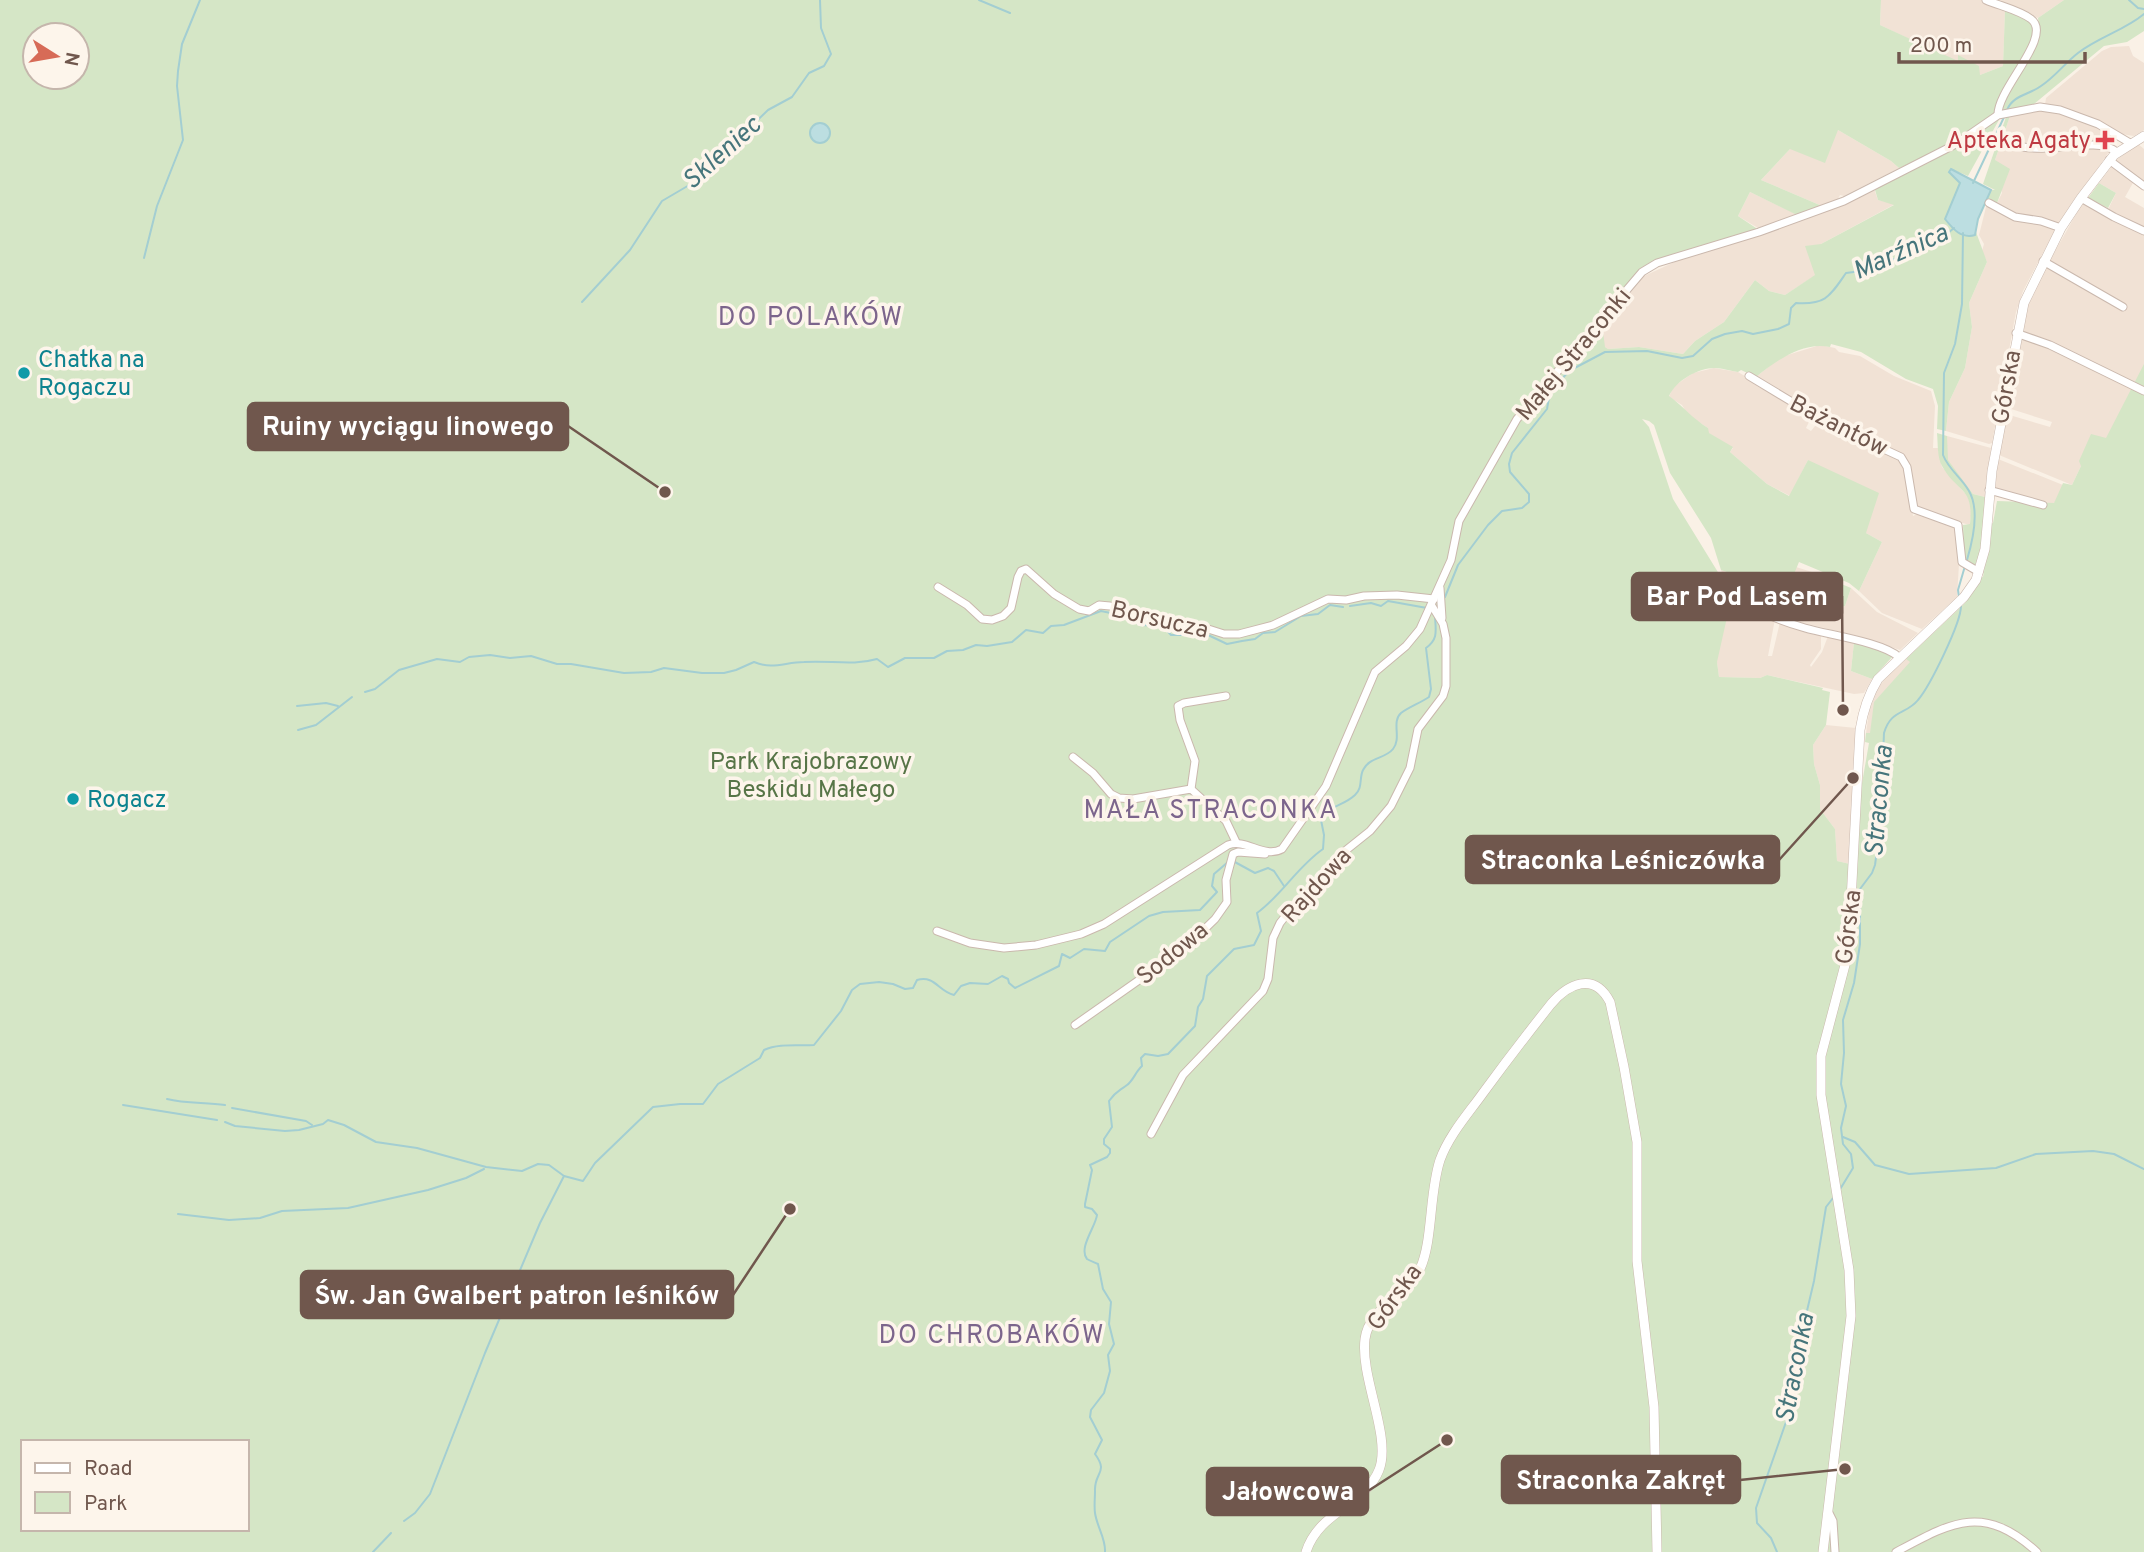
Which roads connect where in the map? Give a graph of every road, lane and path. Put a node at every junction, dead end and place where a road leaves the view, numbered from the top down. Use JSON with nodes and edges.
{"nodes":[{"id":1,"x":1986,"y":0,"type":"edge"},
{"id":2,"x":2003,"y":115,"type":"junction"},
{"id":3,"x":2139,"y":141,"type":"edge"},
{"id":4,"x":2023,"y":147,"type":"dead end"},
{"id":5,"x":2117,"y":152,"type":"junction"},
{"id":6,"x":2109,"y":160,"type":"junction"},
{"id":7,"x":2144,"y":186,"type":"edge"},
{"id":8,"x":2081,"y":198,"type":"junction"},
{"id":9,"x":1989,"y":203,"type":"dead end"},
{"id":10,"x":2061,"y":228,"type":"junction"},
{"id":11,"x":2144,"y":231,"type":"edge"},
{"id":12,"x":2043,"y":261,"type":"junction"},
{"id":13,"x":2123,"y":307,"type":"dead end"},
{"id":14,"x":2016,"y":333,"type":"junction"},
{"id":15,"x":1749,"y":376,"type":"dead end"},
{"id":16,"x":2144,"y":391,"type":"edge"},
{"id":17,"x":1989,"y":489,"type":"junction"},
{"id":18,"x":2042,"y":505,"type":"dead end"},
{"id":19,"x":1979,"y":572,"type":"junction"},
{"id":20,"x":938,"y":587,"type":"dead end"},
{"id":21,"x":1440,"y":587,"type":"junction"},
{"id":22,"x":1729,"y":596,"type":"dead end"},
{"id":23,"x":1433,"y":604,"type":"junction"},
{"id":24,"x":1441,"y":621,"type":"junction"},
{"id":25,"x":1899,"y":657,"type":"junction"},
{"id":26,"x":1226,"y":696,"type":"dead end"},
{"id":27,"x":1073,"y":757,"type":"dead end"},
{"id":28,"x":1191,"y":789,"type":"junction"},
{"id":29,"x":1236,"y":842,"type":"junction"},
{"id":30,"x":1271,"y":853,"type":"junction"},
{"id":31,"x":937,"y":931,"type":"dead end"},
{"id":32,"x":1075,"y":1026,"type":"dead end"},
{"id":33,"x":1151,"y":1134,"type":"dead end"},
{"id":34,"x":1828,"y":1511,"type":"junction"},
{"id":35,"x":1306,"y":1552,"type":"edge"},
{"id":36,"x":1657,"y":1552,"type":"edge"},
{"id":37,"x":1823,"y":1552,"type":"edge"},
{"id":38,"x":1835,"y":1552,"type":"edge"},
{"id":39,"x":1896,"y":1552,"type":"edge"},
{"id":40,"x":2037,"y":1552,"type":"edge"}],
"edges":[{"from":1,"to":2,"type":"street"},
{"from":2,"to":3,"type":"street","name":"Małej Straconki"},
{"from":2,"to":21,"type":"street","name":"Małej Straconki"},
{"from":3,"to":5,"type":"street","name":"Górska"},
{"from":4,"to":5,"type":"street"},
{"from":5,"to":6,"type":"street","name":"Górska"},
{"from":6,"to":7,"type":"street"},
{"from":6,"to":8,"type":"street","name":"Górska"},
{"from":8,"to":10,"type":"street","name":"Górska"},
{"from":8,"to":11,"type":"street"},
{"from":9,"to":10,"type":"street"},
{"from":10,"to":12,"type":"street","name":"Górska"},
{"from":12,"to":13,"type":"street"},
{"from":12,"to":14,"type":"street","name":"Górska"},
{"from":14,"to":16,"type":"street"},
{"from":14,"to":17,"type":"street","name":"Górska"},
{"from":15,"to":19,"type":"street","name":"Bażantów"},
{"from":17,"to":18,"type":"street"},
{"from":17,"to":19,"type":"street","name":"Górska"},
{"from":19,"to":25,"type":"street","name":"Górska"},
{"from":20,"to":23,"type":"street","name":"Borsucza"},
{"from":21,"to":23,"type":"street","name":"Małej Straconki"},
{"from":21,"to":24,"type":"street","name":"Rajdowa"},
{"from":22,"to":25,"type":"street"},
{"from":23,"to":24,"type":"street","name":"Rajdowa"},
{"from":23,"to":30,"type":"street","name":"Małej Straconki"},
{"from":24,"to":33,"type":"street","name":"Rajdowa"},
{"from":25,"to":34,"type":"street","name":"Górska"},
{"from":26,"to":28,"type":"street"},
{"from":27,"to":28,"type":"street"},
{"from":28,"to":29,"type":"street"},
{"from":29,"to":30,"type":"street"},
{"from":29,"to":31,"type":"street"},
{"from":30,"to":32,"type":"street","name":"Sodowa"},
{"from":34,"to":37,"type":"street","name":"Górska"},
{"from":34,"to":38,"type":"street"},
{"from":35,"to":36,"type":"street","name":"Górska"},
{"from":39,"to":40,"type":"street"}]}
